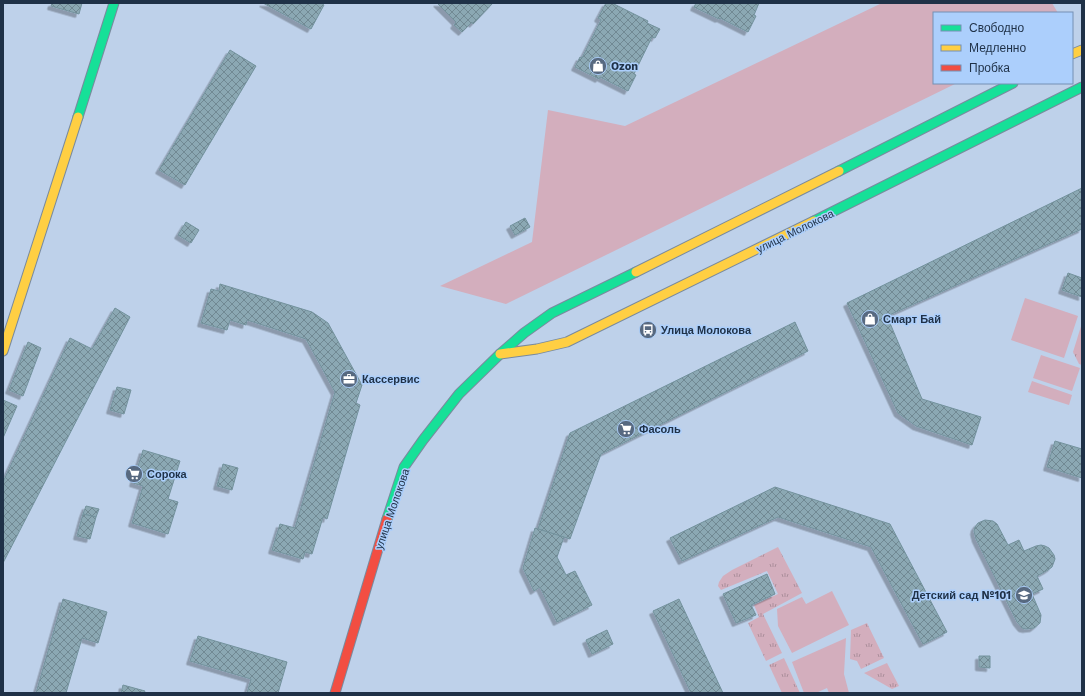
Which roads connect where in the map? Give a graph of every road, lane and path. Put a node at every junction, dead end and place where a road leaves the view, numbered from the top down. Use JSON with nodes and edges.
{"nodes":[{"id":1,"x":114,"y":3,"type":"edge"},
{"id":2,"x":1011,"y":84,"type":"edge"},
{"id":3,"x":1082,"y":87,"type":"edge"},
{"id":4,"x":3,"y":351,"type":"edge"},
{"id":5,"x":500,"y":354,"type":"junction"},
{"id":6,"x":335,"y":693,"type":"edge"}],
"edges":[{"from":1,"to":4,"type":"street"},
{"from":2,"to":5,"type":"street","name":"улица Молокова"},
{"from":3,"to":5,"type":"street","name":"улица Молокова"},
{"from":5,"to":6,"type":"street","name":"улица Молокова"}]}
